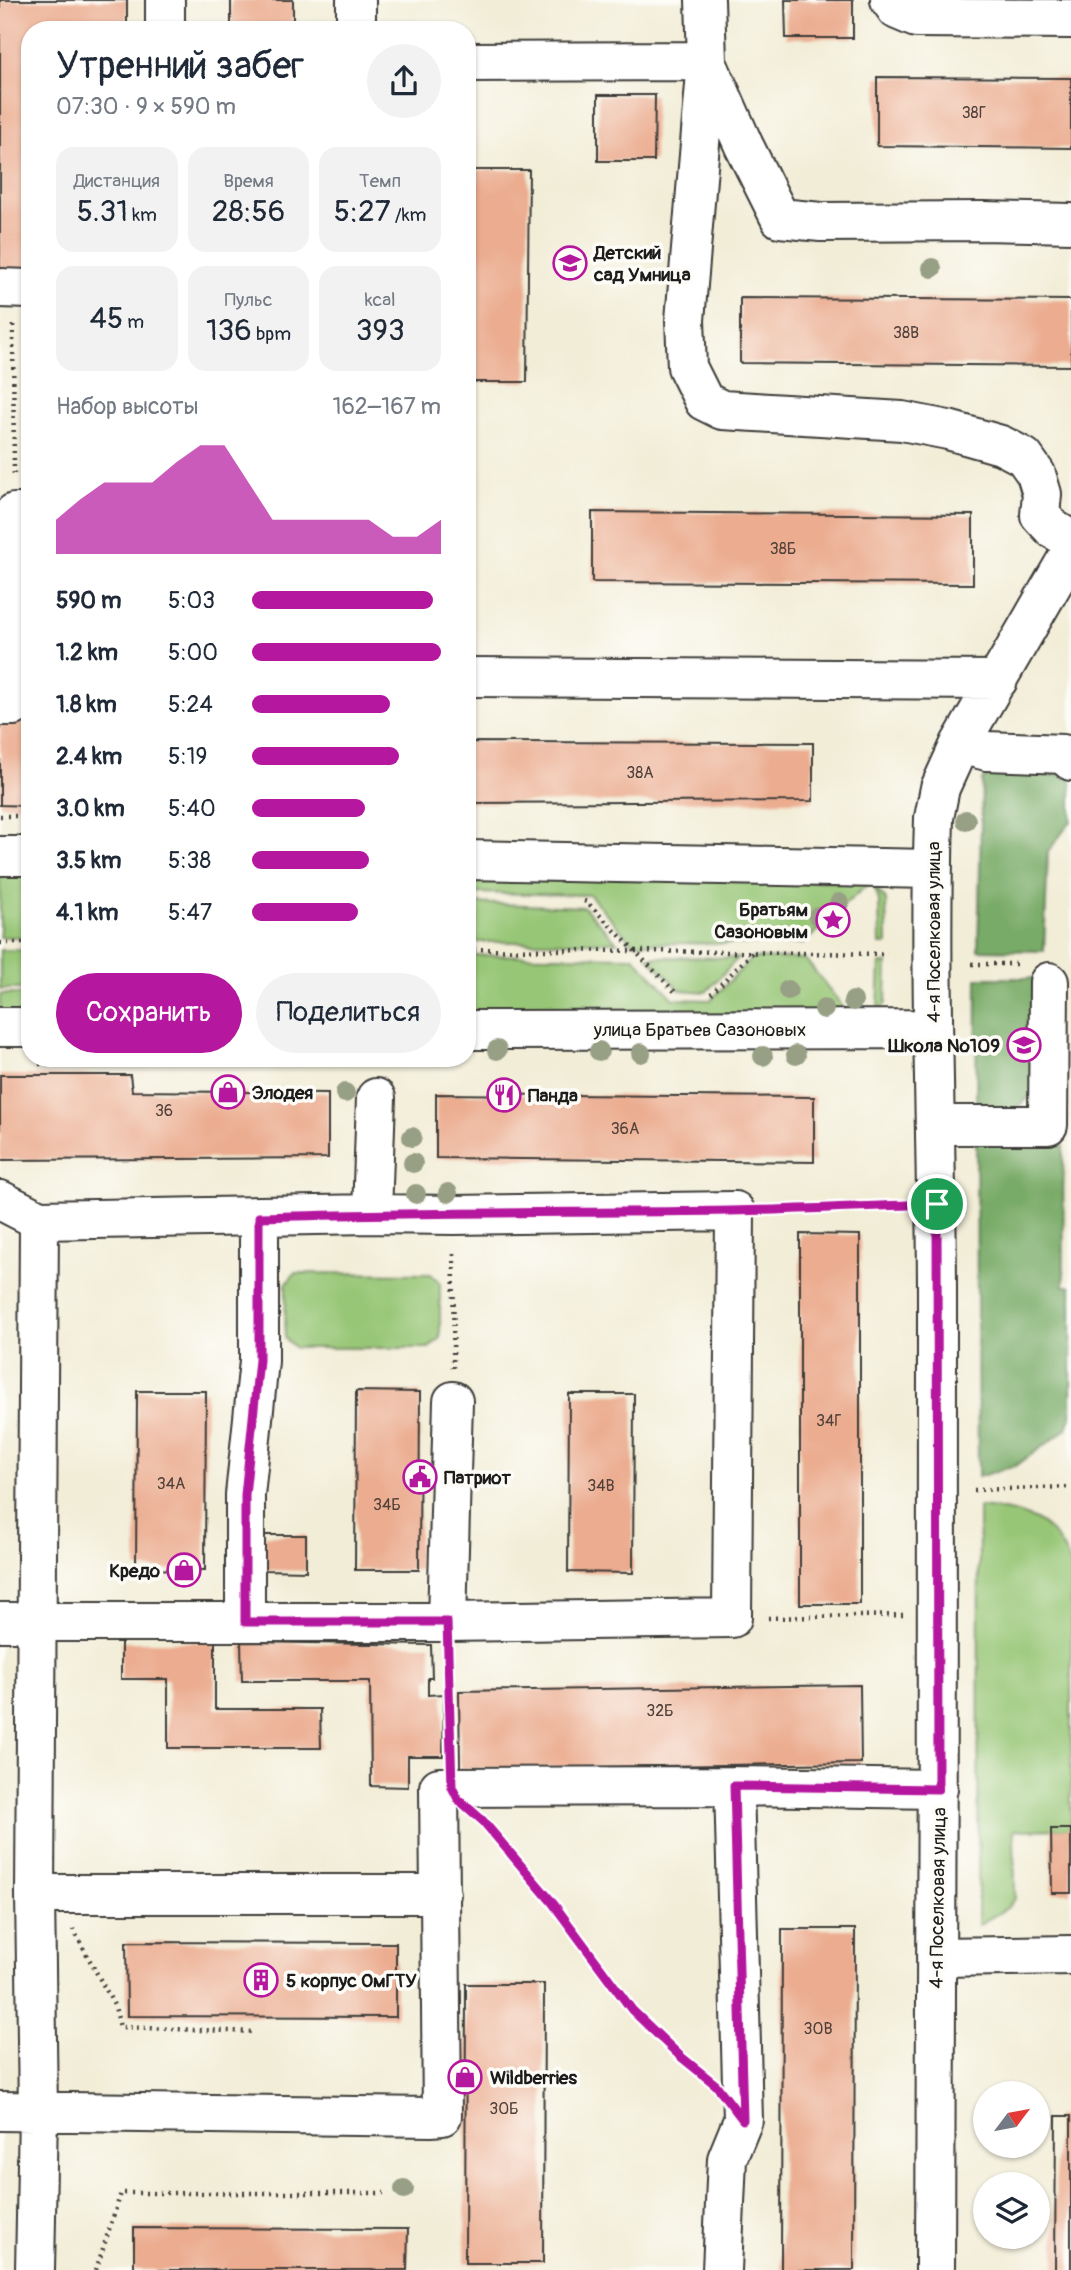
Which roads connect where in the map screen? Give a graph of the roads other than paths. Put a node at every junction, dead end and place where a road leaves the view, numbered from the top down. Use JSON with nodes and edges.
{"nodes":[{"id":1,"x":165,"y":0,"type":"edge"},
{"id":2,"x":356,"y":0,"type":"edge"},
{"id":3,"x":705,"y":0,"type":"edge"},
{"id":4,"x":890,"y":0,"type":"edge"},
{"id":5,"x":1071,"y":19,"type":"edge"},
{"id":6,"x":165,"y":21,"type":"edge"},
{"id":7,"x":356,"y":21,"type":"edge"},
{"id":8,"x":707,"y":61,"type":"junction"},
{"id":9,"x":476,"y":62,"type":"edge"},
{"id":10,"x":1071,"y":223,"type":"edge"},
{"id":11,"x":1071,"y":540,"type":"edge"},
{"id":12,"x":21,"y":541,"type":"edge"},
{"id":13,"x":1071,"y":552,"type":"edge"},
{"id":14,"x":476,"y":677,"type":"edge"},
{"id":15,"x":998,"y":680,"type":"junction"},
{"id":16,"x":15,"y":706,"type":"edge"},
{"id":17,"x":960,"y":744,"type":"junction"},
{"id":18,"x":1071,"y":761,"type":"edge"},
{"id":19,"x":0,"y":856,"type":"edge"},
{"id":20,"x":21,"y":856,"type":"edge"},
{"id":21,"x":476,"y":860,"type":"edge"},
{"id":22,"x":932,"y":869,"type":"junction"},
{"id":23,"x":1049,"y":982,"type":"dead end"},
{"id":24,"x":0,"y":1027,"type":"edge"},
{"id":25,"x":21,"y":1027,"type":"edge"},
{"id":26,"x":933,"y":1028,"type":"junction"},
{"id":27,"x":476,"y":1030,"type":"edge"},
{"id":28,"x":376,"y":1098,"type":"dead end"},
{"id":29,"x":935,"y":1125,"type":"junction"},
{"id":30,"x":1059,"y":1125,"type":"edge"},
{"id":31,"x":0,"y":1200,"type":"edge"},
{"id":32,"x":372,"y":1214,"type":"junction"},
{"id":33,"x":259,"y":1217,"type":"junction"},
{"id":34,"x":39,"y":1220,"type":"junction"},
{"id":35,"x":453,"y":1401,"type":"road end"},
{"id":36,"x":38,"y":1621,"type":"junction"},
{"id":37,"x":0,"y":1622,"type":"edge"},
{"id":38,"x":245,"y":1622,"type":"junction"},
{"id":39,"x":447,"y":1622,"type":"junction"},
{"id":40,"x":734,"y":1786,"type":"junction"},
{"id":41,"x":938,"y":1789,"type":"junction"},
{"id":42,"x":44,"y":1894,"type":"junction"},
{"id":43,"x":441,"y":1894,"type":"junction"},
{"id":44,"x":1071,"y":1955,"type":"edge"},
{"id":45,"x":936,"y":1957,"type":"junction"},
{"id":46,"x":0,"y":2111,"type":"edge"},
{"id":47,"x":38,"y":2112,"type":"junction"},
{"id":48,"x":34,"y":2270,"type":"edge"},
{"id":49,"x":722,"y":2270,"type":"edge"},
{"id":50,"x":935,"y":2270,"type":"edge"}],
"edges":[{"from":1,"to":6,"type":"street"},
{"from":2,"to":7,"type":"street"},
{"from":3,"to":8,"type":"street"},
{"from":4,"to":5,"type":"street"},
{"from":8,"to":9,"type":"street"},
{"from":8,"to":10,"type":"street"},
{"from":8,"to":11,"type":"street"},
{"from":12,"to":16,"type":"street"},
{"from":13,"to":15,"type":"street","name":"4-я Поселковая улица"},
{"from":14,"to":15,"type":"street"},
{"from":15,"to":17,"type":"street","name":"4-я Поселковая улица"},
{"from":17,"to":18,"type":"street"},
{"from":17,"to":22,"type":"street","name":"4-я Поселковая улица"},
{"from":19,"to":20,"type":"street"},
{"from":21,"to":22,"type":"street"},
{"from":22,"to":26,"type":"street","name":"4-я Поселковая улица"},
{"from":23,"to":30,"type":"street"},
{"from":24,"to":25,"type":"street"},
{"from":26,"to":27,"type":"street","name":"улица Братьев Сазоновых"},
{"from":26,"to":29,"type":"street","name":"4-я Поселковая улица"},
{"from":28,"to":32,"type":"street"},
{"from":29,"to":30,"type":"street"},
{"from":29,"to":41,"type":"street","name":"4-я Поселковая улица"},
{"from":31,"to":34,"type":"street"},
{"from":32,"to":33,"type":"street"},
{"from":32,"to":39,"type":"street"},
{"from":33,"to":34,"type":"street"},
{"from":33,"to":38,"type":"street"},
{"from":34,"to":36,"type":"street"},
{"from":35,"to":39,"type":"street"},
{"from":36,"to":37,"type":"street"},
{"from":36,"to":38,"type":"street"},
{"from":36,"to":42,"type":"street"},
{"from":38,"to":39,"type":"street"},
{"from":40,"to":41,"type":"street"},
{"from":40,"to":43,"type":"street"},
{"from":40,"to":49,"type":"street"},
{"from":41,"to":45,"type":"street","name":"4-я Поселковая улица"},
{"from":42,"to":43,"type":"street"},
{"from":42,"to":47,"type":"street"},
{"from":43,"to":47,"type":"street"},
{"from":44,"to":45,"type":"street"},
{"from":45,"to":50,"type":"street","name":"4-я Поселковая улица"},
{"from":46,"to":47,"type":"street"},
{"from":47,"to":48,"type":"street"}]}
